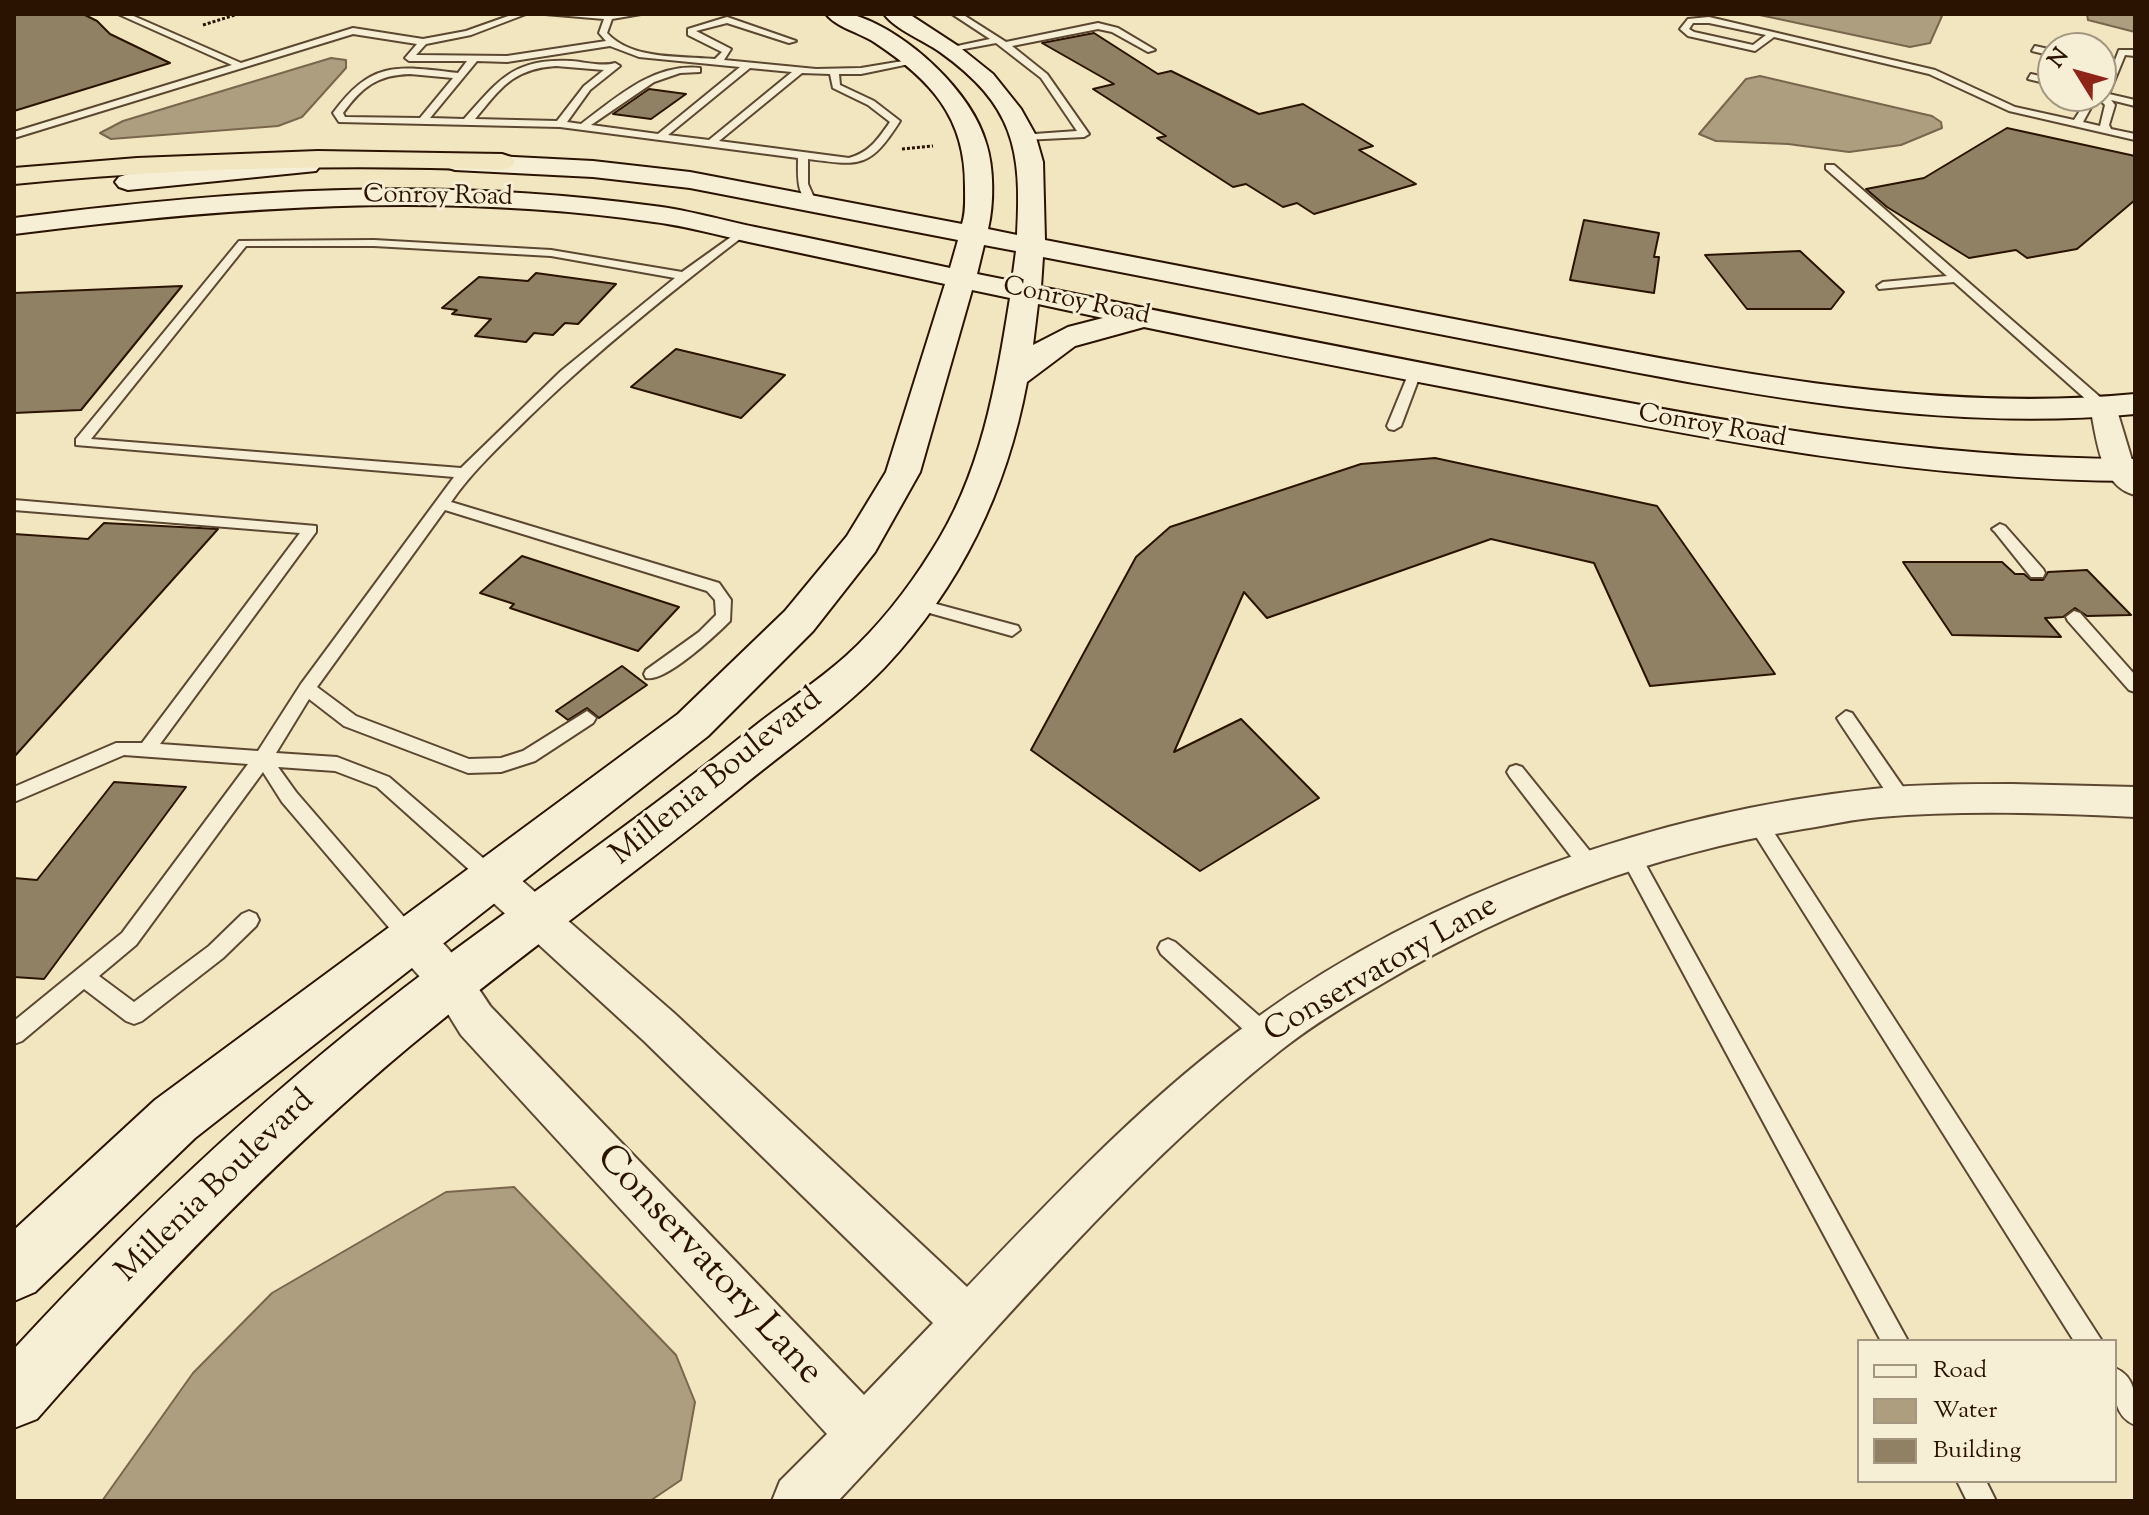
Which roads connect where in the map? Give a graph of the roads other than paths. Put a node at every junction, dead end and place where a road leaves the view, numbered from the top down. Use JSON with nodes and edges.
{"nodes":[{"id":1,"x":122,"y":14,"type":"edge"},
{"id":2,"x":522,"y":14,"type":"edge"},
{"id":3,"x":549,"y":14,"type":"edge"},
{"id":4,"x":637,"y":14,"type":"edge"},
{"id":5,"x":836,"y":14,"type":"edge"},
{"id":6,"x":894,"y":14,"type":"edge"},
{"id":7,"x":956,"y":14,"type":"edge"},
{"id":8,"x":608,"y":16,"type":"edge"},
{"id":9,"x":1774,"y":33,"type":"junction"},
{"id":10,"x":792,"y":41,"type":"dead end"},
{"id":11,"x":423,"y":42,"type":"junction"},
{"id":12,"x":612,"y":43,"type":"junction"},
{"id":13,"x":1002,"y":43,"type":"junction"},
{"id":14,"x":951,"y":50,"type":"junction"},
{"id":15,"x":1151,"y":50,"type":"dead end"},
{"id":16,"x":2135,"y":53,"type":"edge"},
{"id":17,"x":639,"y":54,"type":"junction"},
{"id":18,"x":474,"y":59,"type":"junction"},
{"id":19,"x":717,"y":62,"type":"junction"},
{"id":20,"x":915,"y":62,"type":"junction"},
{"id":21,"x":2117,"y":63,"type":"edge"},
{"id":22,"x":748,"y":65,"type":"junction"},
{"id":23,"x":241,"y":66,"type":"junction"},
{"id":24,"x":611,"y":68,"type":"junction"},
{"id":25,"x":799,"y":71,"type":"junction"},
{"id":26,"x":834,"y":72,"type":"junction"},
{"id":27,"x":460,"y":76,"type":"junction"},
{"id":28,"x":735,"y":76,"type":"junction"},
{"id":29,"x":2031,"y":77,"type":"dead end"},
{"id":30,"x":2037,"y":78,"type":"edge"},
{"id":31,"x":2084,"y":112,"type":"edge"},
{"id":32,"x":2108,"y":112,"type":"edge"},
{"id":33,"x":423,"y":121,"type":"junction"},
{"id":34,"x":467,"y":122,"type":"junction"},
{"id":35,"x":560,"y":124,"type":"junction"},
{"id":36,"x":2077,"y":124,"type":"junction"},
{"id":37,"x":584,"y":126,"type":"junction"},
{"id":38,"x":2108,"y":131,"type":"junction"},
{"id":39,"x":14,"y":135,"type":"edge"},
{"id":40,"x":661,"y":136,"type":"junction"},
{"id":41,"x":1024,"y":137,"type":"junction"},
{"id":42,"x":2135,"y":137,"type":"edge"},
{"id":43,"x":711,"y":143,"type":"junction"},
{"id":44,"x":803,"y":157,"type":"junction"},
{"id":45,"x":502,"y":162,"type":"junction"},
{"id":46,"x":1830,"y":167,"type":"dead end"},
{"id":47,"x":14,"y":176,"type":"edge"},
{"id":48,"x":977,"y":178,"type":"junction"},
{"id":49,"x":14,"y":196,"type":"edge"},
{"id":50,"x":811,"y":202,"type":"junction"},
{"id":51,"x":879,"y":217,"type":"junction"},
{"id":52,"x":14,"y":226,"type":"edge"},
{"id":53,"x":745,"y":230,"type":"junction"},
{"id":54,"x":973,"y":236,"type":"junction"},
{"id":55,"x":1028,"y":247,"type":"junction"},
{"id":56,"x":684,"y":276,"type":"junction"},
{"id":57,"x":962,"y":278,"type":"junction"},
{"id":58,"x":1959,"y":278,"type":"junction"},
{"id":59,"x":1883,"y":286,"type":"dead end"},
{"id":60,"x":1024,"y":292,"type":"junction"},
{"id":61,"x":1150,"y":319,"type":"junction"},
{"id":62,"x":1416,"y":370,"type":"junction"},
{"id":63,"x":1009,"y":381,"type":"junction"},
{"id":64,"x":2119,"y":406,"type":"edge"},
{"id":65,"x":1394,"y":426,"type":"dead end"},
{"id":66,"x":2135,"y":431,"type":"edge"},
{"id":67,"x":464,"y":473,"type":"junction"},
{"id":68,"x":2130,"y":476,"type":"edge"},
{"id":69,"x":442,"y":504,"type":"junction"},
{"id":70,"x":14,"y":505,"type":"edge"},
{"id":71,"x":2000,"y":529,"type":"dead end"},
{"id":72,"x":2037,"y":573,"type":"dead end"},
{"id":73,"x":914,"y":603,"type":"junction"},
{"id":74,"x":2074,"y":617,"type":"dead end"},
{"id":75,"x":1012,"y":630,"type":"dead end"},
{"id":76,"x":645,"y":669,"type":"dead end"},
{"id":77,"x":2135,"y":686,"type":"edge"},
{"id":78,"x":307,"y":688,"type":"junction"},
{"id":79,"x":580,"y":713,"type":"dead end"},
{"id":80,"x":1846,"y":718,"type":"dead end"},
{"id":81,"x":146,"y":750,"type":"junction"},
{"id":82,"x":263,"y":758,"type":"junction"},
{"id":83,"x":1516,"y":772,"type":"dead end"},
{"id":84,"x":14,"y":795,"type":"edge"},
{"id":85,"x":1903,"y":802,"type":"junction"},
{"id":86,"x":2135,"y":802,"type":"edge"},
{"id":87,"x":1757,"y":822,"type":"junction"},
{"id":88,"x":1629,"y":853,"type":"junction"},
{"id":89,"x":1590,"y":866,"type":"junction"},
{"id":90,"x":490,"y":876,"type":"junction"},
{"id":91,"x":540,"y":919,"type":"junction"},
{"id":92,"x":249,"y":920,"type":"dead end"},
{"id":93,"x":410,"y":938,"type":"junction"},
{"id":94,"x":1168,"y":948,"type":"dead end"},
{"id":95,"x":83,"y":976,"type":"junction"},
{"id":96,"x":452,"y":983,"type":"junction"},
{"id":97,"x":14,"y":1034,"type":"edge"},
{"id":98,"x":1266,"y":1036,"type":"junction"},
{"id":99,"x":14,"y":1271,"type":"edge"},
{"id":100,"x":970,"y":1324,"type":"junction"},
{"id":101,"x":1894,"y":1339,"type":"edge"},
{"id":102,"x":2088,"y":1339,"type":"edge"},
{"id":103,"x":2117,"y":1384,"type":"edge"},
{"id":104,"x":14,"y":1396,"type":"edge"},
{"id":105,"x":2135,"y":1412,"type":"edge"},
{"id":106,"x":865,"y":1435,"type":"junction"},
{"id":107,"x":1972,"y":1483,"type":"edge"},
{"id":108,"x":800,"y":1501,"type":"edge"},
{"id":109,"x":1982,"y":1501,"type":"edge"}],
"edges":[{"from":1,"to":23,"type":"lane"},
{"from":2,"to":11,"type":"lane"},
{"from":3,"to":8,"type":"lane"},
{"from":4,"to":8,"type":"lane"},
{"from":5,"to":20,"type":"main road","name":"Millenia Boulevard"},
{"from":6,"to":14,"type":"main road","name":"Millenia Boulevard"},
{"from":7,"to":13,"type":"lane"},
{"from":8,"to":12,"type":"lane"},
{"from":9,"to":9,"type":"lane"},
{"from":9,"to":36,"type":"lane"},
{"from":10,"to":19,"type":"lane"},
{"from":11,"to":18,"type":"lane"},
{"from":11,"to":23,"type":"lane"},
{"from":12,"to":17,"type":"lane"},
{"from":12,"to":18,"type":"lane"},
{"from":13,"to":14,"type":"lane"},
{"from":13,"to":15,"type":"lane"},
{"from":13,"to":41,"type":"lane"},
{"from":14,"to":41,"type":"main road","name":"Millenia Boulevard"},
{"from":16,"to":21,"type":"lane"},
{"from":17,"to":19,"type":"lane"},
{"from":17,"to":24,"type":"lane"},
{"from":18,"to":27,"type":"lane"},
{"from":19,"to":22,"type":"lane"},
{"from":20,"to":26,"type":"lane"},
{"from":20,"to":48,"type":"main road","name":"Millenia Boulevard"},
{"from":22,"to":25,"type":"lane"},
{"from":22,"to":28,"type":"lane"},
{"from":23,"to":39,"type":"lane"},
{"from":24,"to":34,"type":"lane"},
{"from":24,"to":35,"type":"lane"},
{"from":25,"to":26,"type":"lane"},
{"from":25,"to":43,"type":"lane"},
{"from":26,"to":44,"type":"lane"},
{"from":27,"to":33,"type":"lane"},
{"from":27,"to":33,"type":"lane"},
{"from":28,"to":37,"type":"lane"},
{"from":28,"to":40,"type":"lane"},
{"from":29,"to":30,"type":"lane"},
{"from":31,"to":36,"type":"lane"},
{"from":32,"to":38,"type":"lane"},
{"from":33,"to":34,"type":"lane"},
{"from":34,"to":35,"type":"lane"},
{"from":35,"to":37,"type":"lane"},
{"from":36,"to":38,"type":"lane"},
{"from":37,"to":40,"type":"lane"},
{"from":38,"to":42,"type":"lane"},
{"from":40,"to":43,"type":"lane"},
{"from":41,"to":55,"type":"main road","name":"Millenia Boulevard"},
{"from":43,"to":44,"type":"lane"},
{"from":44,"to":50,"type":"lane"},
{"from":45,"to":47,"type":"highway"},
{"from":45,"to":49,"type":"main road","name":"Conroy Road"},
{"from":45,"to":50,"type":"main road","name":"Conroy Road"},
{"from":46,"to":58,"type":"lane"},
{"from":48,"to":51,"type":"main road"},
{"from":48,"to":54,"type":"main road","name":"Millenia Boulevard"},
{"from":50,"to":51,"type":"main road","name":"Conroy Road"},
{"from":51,"to":54,"type":"main road","name":"Conroy Road"},
{"from":52,"to":53,"type":"main road","name":"Conroy Road"},
{"from":53,"to":56,"type":"lane"},
{"from":53,"to":57,"type":"main road","name":"Conroy Road"},
{"from":54,"to":55,"type":"main road","name":"Conroy Road"},
{"from":54,"to":57,"type":"main road","name":"Millenia Boulevard"},
{"from":55,"to":60,"type":"main road","name":"Millenia Boulevard"},
{"from":55,"to":64,"type":"main road","name":"Conroy Road"},
{"from":56,"to":67,"type":"lane"},
{"from":56,"to":67,"type":"lane"},
{"from":57,"to":60,"type":"main road","name":"Conroy Road"},
{"from":57,"to":90,"type":"main road","name":"Millenia Boulevard"},
{"from":58,"to":59,"type":"lane"},
{"from":58,"to":64,"type":"lane"},
{"from":60,"to":61,"type":"main road","name":"Conroy Road"},
{"from":60,"to":63,"type":"main road","name":"Millenia Boulevard"},
{"from":61,"to":62,"type":"main road","name":"Conroy Road"},
{"from":61,"to":63,"type":"main road"},
{"from":62,"to":65,"type":"lane"},
{"from":62,"to":68,"type":"main road","name":"Conroy Road"},
{"from":63,"to":73,"type":"main road","name":"Millenia Boulevard"},
{"from":64,"to":66,"type":"street"},
{"from":64,"to":68,"type":"street"},
{"from":67,"to":69,"type":"lane"},
{"from":69,"to":76,"type":"lane"},
{"from":69,"to":78,"type":"lane"},
{"from":70,"to":81,"type":"lane"},
{"from":71,"to":72,"type":"lane"},
{"from":73,"to":75,"type":"lane"},
{"from":73,"to":91,"type":"main road","name":"Millenia Boulevard"},
{"from":74,"to":77,"type":"lane"},
{"from":78,"to":79,"type":"lane"},
{"from":78,"to":82,"type":"lane"},
{"from":80,"to":85,"type":"lane"},
{"from":81,"to":82,"type":"lane"},
{"from":81,"to":84,"type":"lane"},
{"from":82,"to":90,"type":"lane"},
{"from":82,"to":93,"type":"lane"},
{"from":82,"to":95,"type":"lane"},
{"from":83,"to":89,"type":"lane"},
{"from":85,"to":86,"type":"street","name":"Conservatory Lane"},
{"from":85,"to":87,"type":"street","name":"Conservatory Lane"},
{"from":87,"to":88,"type":"street","name":"Conservatory Lane"},
{"from":87,"to":102,"type":"lane"},
{"from":88,"to":89,"type":"street","name":"Conservatory Lane"},
{"from":88,"to":101,"type":"lane"},
{"from":89,"to":98,"type":"street","name":"Conservatory Lane"},
{"from":90,"to":91,"type":"street"},
{"from":90,"to":93,"type":"main road","name":"Millenia Boulevard"},
{"from":91,"to":96,"type":"main road","name":"Millenia Boulevard"},
{"from":91,"to":100,"type":"street"},
{"from":92,"to":95,"type":"lane"},
{"from":93,"to":96,"type":"street","name":"Conservatory Lane"},
{"from":93,"to":99,"type":"main road","name":"Millenia Boulevard"},
{"from":94,"to":98,"type":"lane"},
{"from":95,"to":97,"type":"lane"},
{"from":96,"to":104,"type":"main road","name":"Millenia Boulevard"},
{"from":96,"to":106,"type":"street","name":"Conservatory Lane"},
{"from":98,"to":100,"type":"street","name":"Conservatory Lane"},
{"from":100,"to":106,"type":"street","name":"Conservatory Lane"},
{"from":103,"to":105,"type":"lane"},
{"from":106,"to":108,"type":"street"},
{"from":107,"to":109,"type":"lane"}]}
